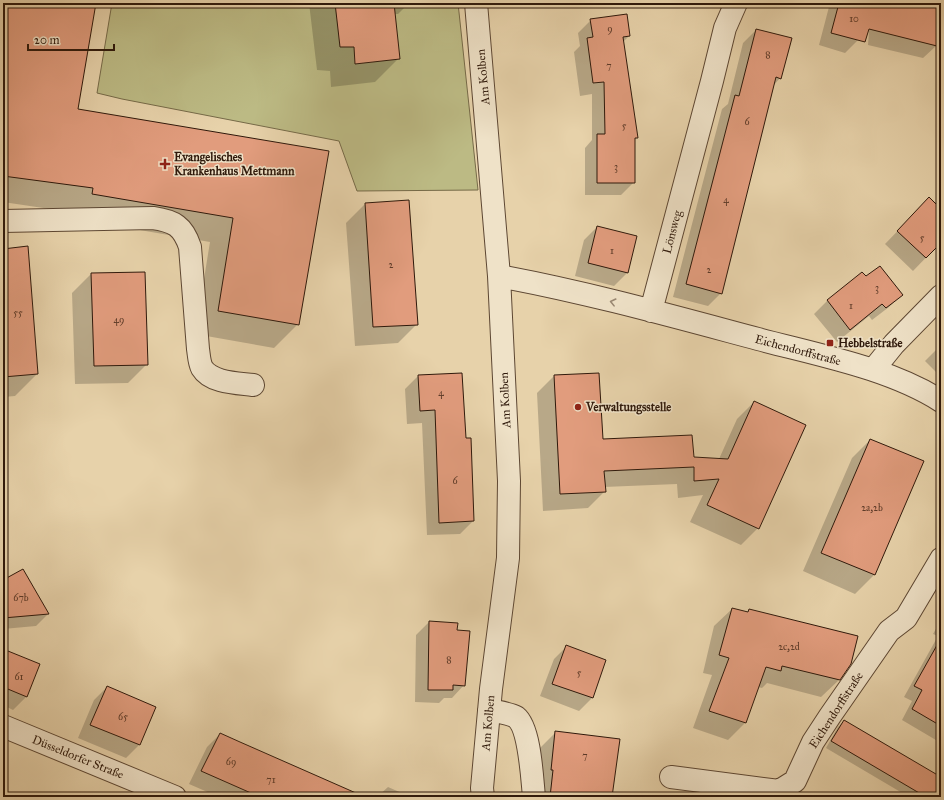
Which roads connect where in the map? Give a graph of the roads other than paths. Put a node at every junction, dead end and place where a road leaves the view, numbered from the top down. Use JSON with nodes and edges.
{"nodes":[{"id":1,"x":476,"y":3,"type":"edge"},
{"id":2,"x":736,"y":3,"type":"edge"},
{"id":3,"x":3,"y":220,"type":"edge"},
{"id":4,"x":499,"y":276,"type":"junction"},
{"id":5,"x":941,"y":296,"type":"edge"},
{"id":6,"x":651,"y":311,"type":"junction"},
{"id":7,"x":873,"y":370,"type":"junction"},
{"id":8,"x":253,"y":385,"type":"dead end"},
{"id":9,"x":941,"y":401,"type":"edge"},
{"id":10,"x":941,"y":559,"type":"edge"},
{"id":11,"x":489,"y":710,"type":"junction"},
{"id":12,"x":3,"y":726,"type":"edge"},
{"id":13,"x":671,"y":777,"type":"dead end"},
{"id":14,"x":175,"y":797,"type":"edge"},
{"id":15,"x":483,"y":797,"type":"edge"},
{"id":16,"x":534,"y":797,"type":"edge"}],
"edges":[{"from":1,"to":4,"type":"street","name":"Am Kolben"},
{"from":2,"to":6,"type":"street","name":"Lönsweg"},
{"from":3,"to":8,"type":"street"},
{"from":6,"to":4,"type":"street","one_way":true},
{"from":4,"to":11,"type":"street","name":"Am Kolben"},
{"from":5,"to":7,"type":"street"},
{"from":6,"to":7,"type":"street","name":"Eichendorffstraße"},
{"from":7,"to":9,"type":"street","name":"Eichendorffstraße"},
{"from":10,"to":13,"type":"street","name":"Eichendorffstraße"},
{"from":11,"to":15,"type":"street","name":"Am Kolben"},
{"from":11,"to":16,"type":"street"},
{"from":12,"to":14,"type":"street","name":"Düsseldorfer Straße"}]}
